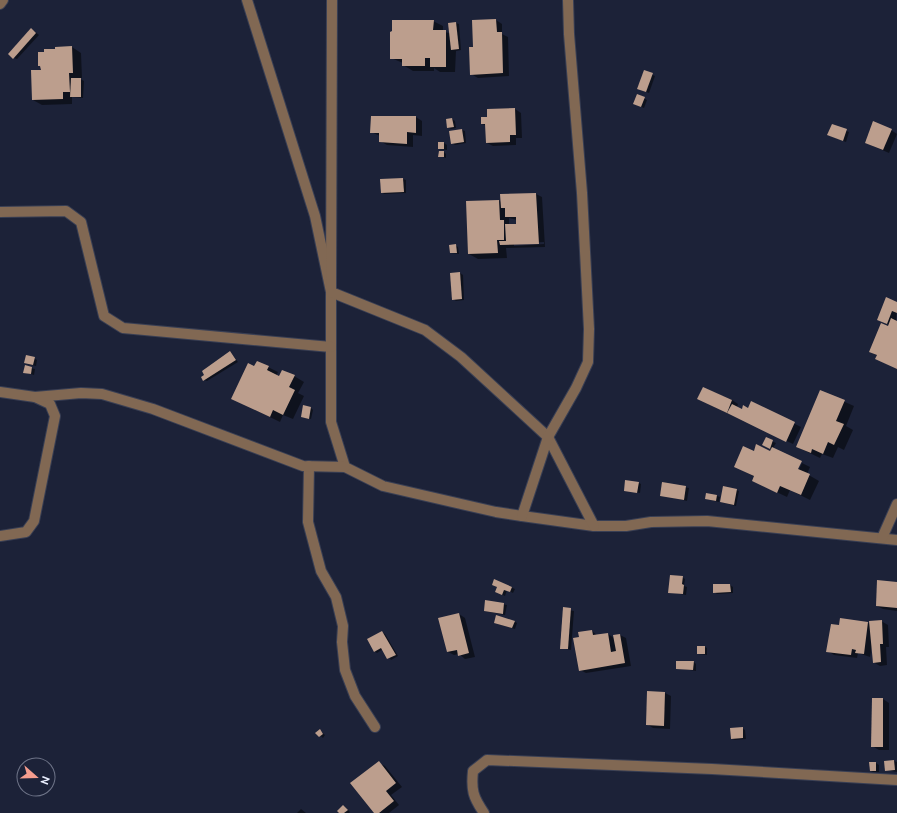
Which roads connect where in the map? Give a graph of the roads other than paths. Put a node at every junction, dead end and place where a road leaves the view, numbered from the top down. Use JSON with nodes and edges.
{"nodes":[{"id":1,"x":3,"y":0,"type":"edge"},
{"id":2,"x":247,"y":0,"type":"edge"},
{"id":3,"x":332,"y":0,"type":"edge"},
{"id":4,"x":568,"y":0,"type":"edge"},
{"id":5,"x":0,"y":4,"type":"edge"},
{"id":6,"x":0,"y":212,"type":"edge"},
{"id":7,"x":331,"y":292,"type":"junction"},
{"id":8,"x":331,"y":347,"type":"junction"},
{"id":9,"x":0,"y":392,"type":"edge"},
{"id":10,"x":35,"y":397,"type":"junction"},
{"id":11,"x":548,"y":437,"type":"junction"},
{"id":12,"x":309,"y":466,"type":"junction"},
{"id":13,"x":345,"y":467,"type":"junction"},
{"id":14,"x":897,"y":504,"type":"edge"},
{"id":15,"x":522,"y":516,"type":"junction"},
{"id":16,"x":594,"y":526,"type":"junction"},
{"id":17,"x":0,"y":536,"type":"edge"},
{"id":18,"x":882,"y":538,"type":"junction"},
{"id":19,"x":897,"y":540,"type":"edge"},
{"id":20,"x":375,"y":727,"type":"dead end"},
{"id":21,"x":897,"y":780,"type":"edge"},
{"id":22,"x":484,"y":813,"type":"edge"}],
"edges":[{"from":1,"to":5,"type":"street"},
{"from":2,"to":7,"type":"street"},
{"from":3,"to":7,"type":"street"},
{"from":4,"to":11,"type":"street"},
{"from":6,"to":8,"type":"street"},
{"from":7,"to":8,"type":"street"},
{"from":7,"to":11,"type":"street"},
{"from":8,"to":13,"type":"street"},
{"from":9,"to":10,"type":"street"},
{"from":10,"to":12,"type":"street"},
{"from":10,"to":17,"type":"street"},
{"from":11,"to":15,"type":"street"},
{"from":11,"to":16,"type":"street"},
{"from":12,"to":13,"type":"street"},
{"from":12,"to":20,"type":"street"},
{"from":13,"to":15,"type":"street"},
{"from":14,"to":18,"type":"street"},
{"from":15,"to":16,"type":"street"},
{"from":16,"to":18,"type":"street"},
{"from":18,"to":19,"type":"street"},
{"from":21,"to":22,"type":"street"}]}
